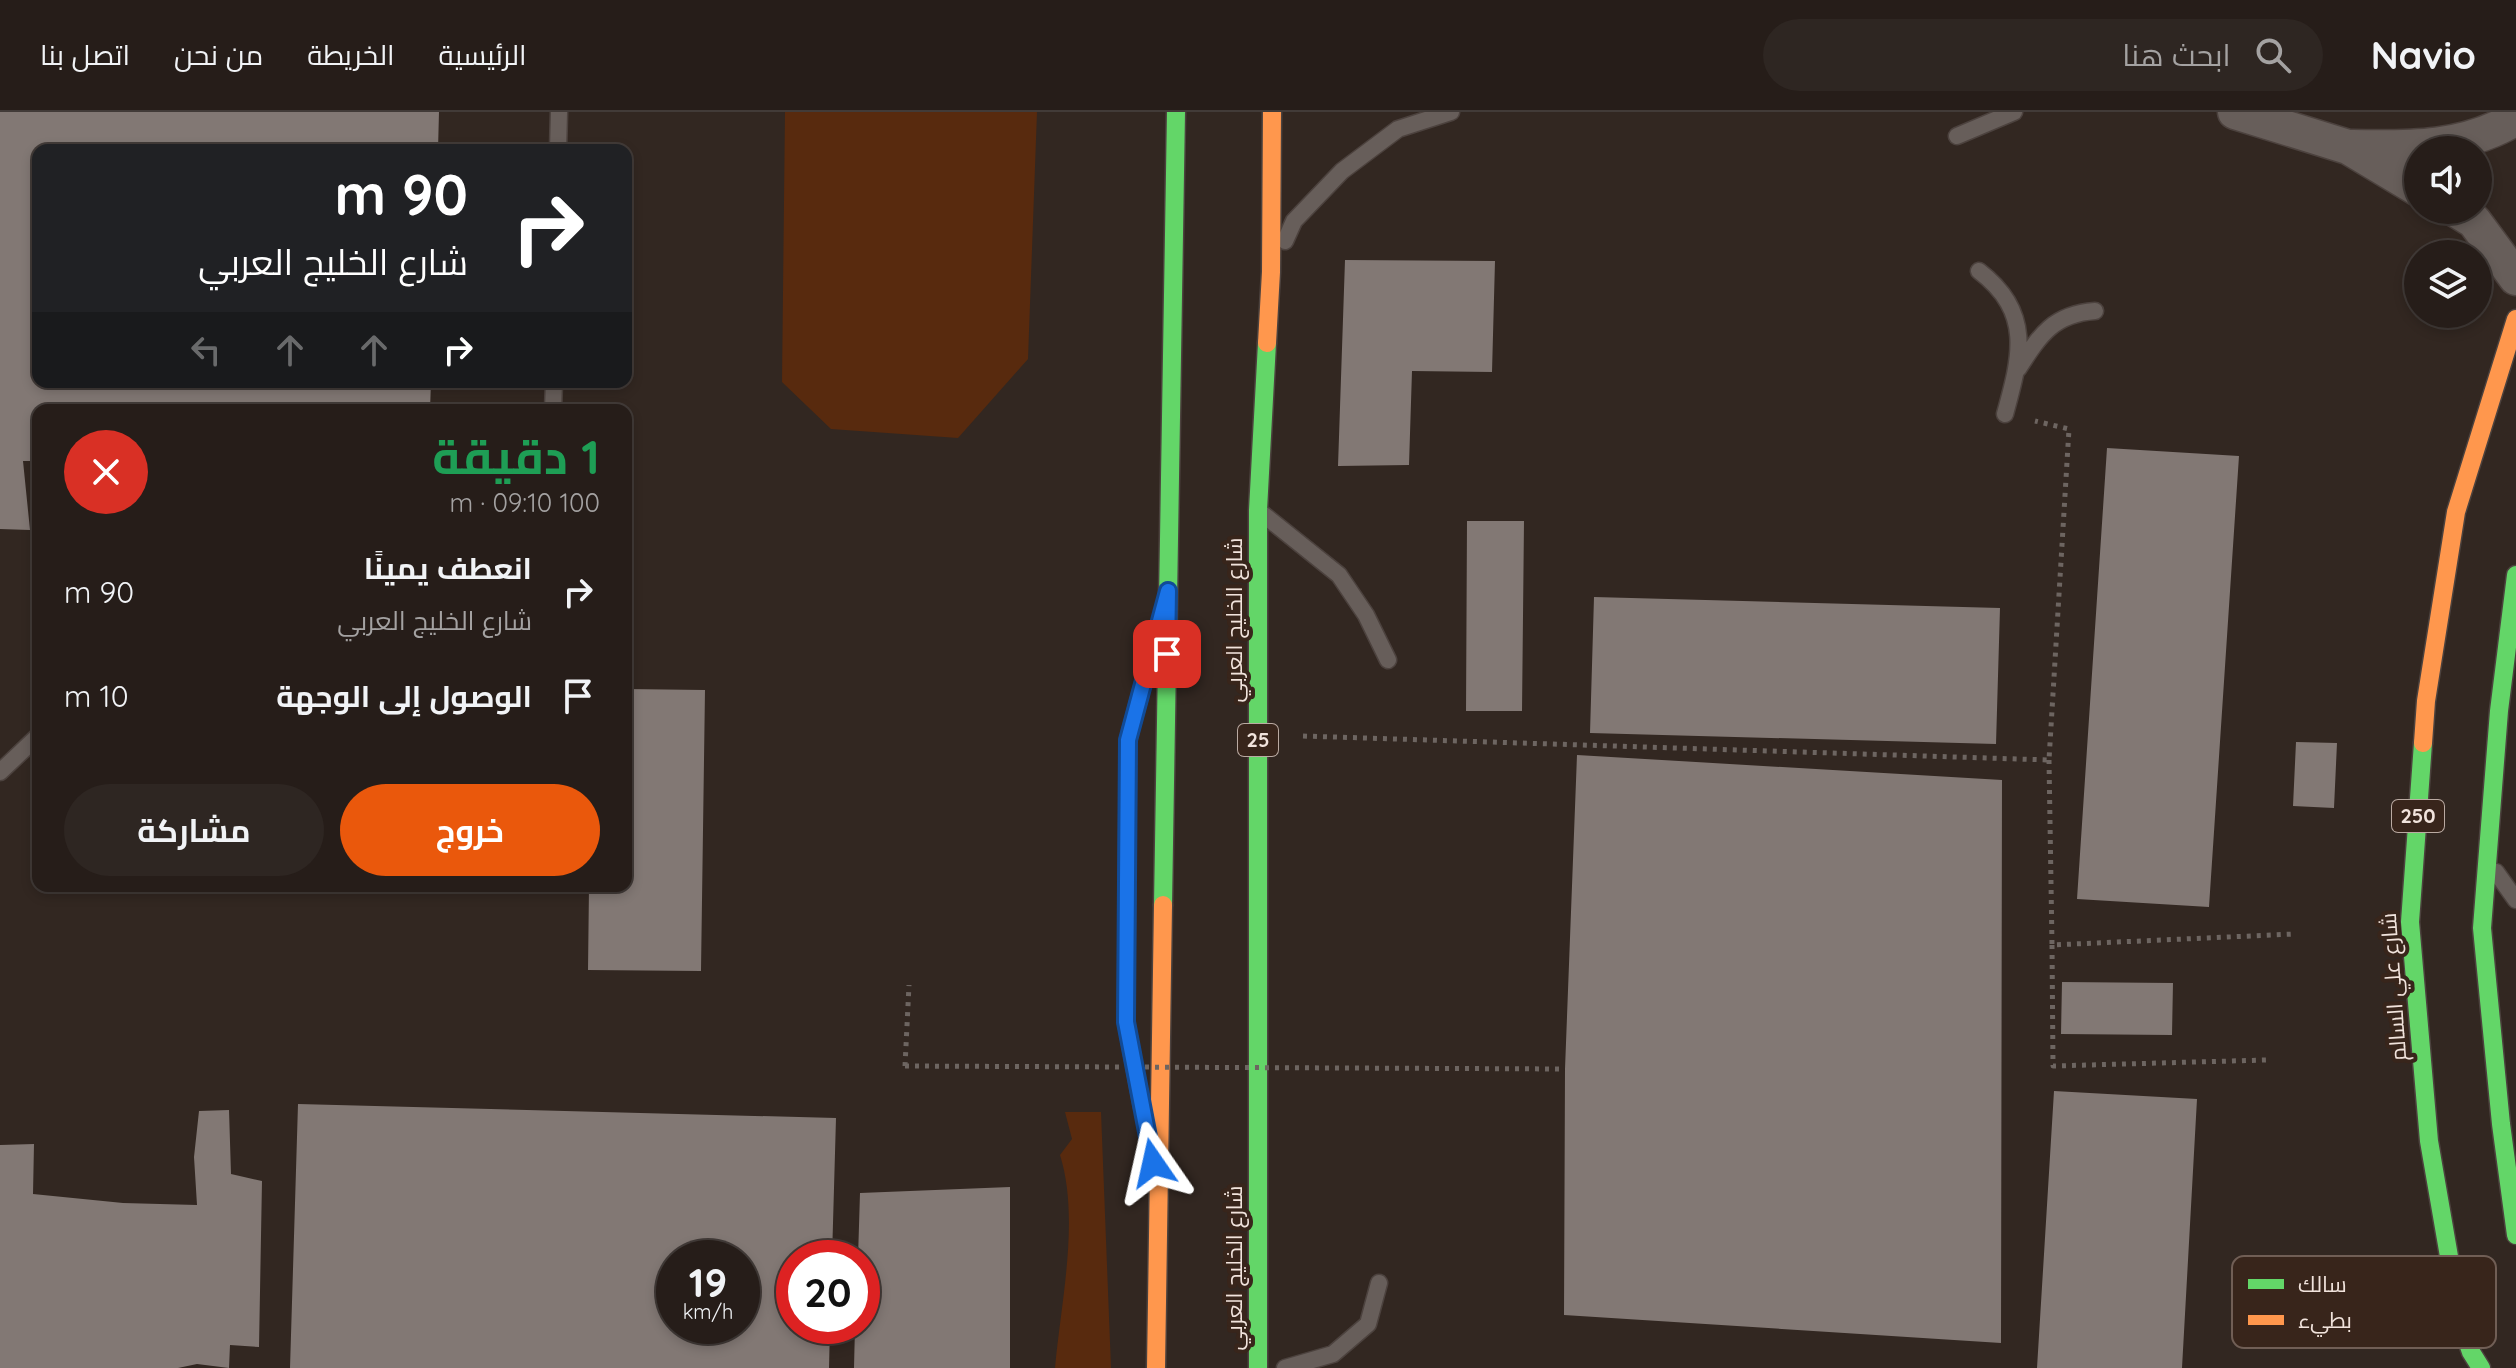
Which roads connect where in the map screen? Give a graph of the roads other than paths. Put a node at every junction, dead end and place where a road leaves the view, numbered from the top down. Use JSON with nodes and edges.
{"nodes":[{"id":1,"x":559,"y":112,"type":"edge"},
{"id":2,"x":1176,"y":112,"type":"edge"},
{"id":3,"x":1272,"y":112,"type":"edge"},
{"id":4,"x":1451,"y":112,"type":"edge"},
{"id":5,"x":2014,"y":112,"type":"edge"},
{"id":6,"x":2235,"y":112,"type":"edge"},
{"id":7,"x":2516,"y":118,"type":"edge"},
{"id":8,"x":2309,"y":125,"type":"edge"},
{"id":9,"x":1957,"y":136,"type":"dead end"},
{"id":10,"x":558,"y":144,"type":"edge"},
{"id":11,"x":2348,"y":147,"type":"junction"},
{"id":12,"x":2404,"y":181,"type":"edge"},
{"id":13,"x":2476,"y":224,"type":"edge"},
{"id":14,"x":1979,"y":271,"type":"dead end"},
{"id":15,"x":1271,"y":272,"type":"junction"},
{"id":16,"x":2516,"y":278,"type":"edge"},
{"id":17,"x":2095,"y":311,"type":"dead end"},
{"id":18,"x":2516,"y":319,"type":"edge"},
{"id":19,"x":2017,"y":370,"type":"junction"},
{"id":20,"x":2005,"y":414,"type":"road end"},
{"id":21,"x":1258,"y":510,"type":"junction"},
{"id":22,"x":2516,"y":575,"type":"edge"},
{"id":23,"x":1168,"y":591,"type":"junction"},
{"id":24,"x":1388,"y":660,"type":"dead end"},
{"id":25,"x":32,"y":742,"type":"edge"},
{"id":26,"x":0,"y":772,"type":"edge"},
{"id":27,"x":2489,"y":842,"type":"junction"},
{"id":28,"x":2516,"y":900,"type":"edge"},
{"id":29,"x":1159,"y":1191,"type":"junction"},
{"id":30,"x":2515,"y":1221,"type":"edge"},
{"id":31,"x":2449,"y":1256,"type":"edge"},
{"id":32,"x":1379,"y":1283,"type":"dead end"},
{"id":33,"x":2470,"y":1348,"type":"edge"},
{"id":34,"x":1156,"y":1368,"type":"edge"},
{"id":35,"x":1258,"y":1368,"type":"edge"},
{"id":36,"x":1285,"y":1368,"type":"edge"},
{"id":37,"x":2481,"y":1368,"type":"edge"}],
"edges":[{"from":1,"to":10,"type":"lane"},
{"from":2,"to":23,"type":"main road"},
{"from":3,"to":15,"type":"main road","name":"شارع الخليج العربي","number":"25"},
{"from":4,"to":15,"type":"lane"},
{"from":5,"to":9,"type":"lane"},
{"from":6,"to":8,"type":"street"},
{"from":7,"to":11,"type":"street"},
{"from":8,"to":11,"type":"street"},
{"from":11,"to":12,"type":"street"},
{"from":13,"to":16,"type":"street"},
{"from":14,"to":19,"type":"lane"},
{"from":15,"to":21,"type":"main road","name":"شارع الخليج العربي","number":"25"},
{"from":17,"to":19,"type":"lane"},
{"from":18,"to":31,"type":"main road","name":"شارع علي السالم","number":"250"},
{"from":19,"to":20,"type":"lane"},
{"from":21,"to":24,"type":"lane"},
{"from":21,"to":35,"type":"main road","name":"شارع الخليج العربي","number":"25"},
{"from":22,"to":27,"type":"main road"},
{"from":23,"to":29,"type":"main road"},
{"from":23,"to":29,"type":"lane"},
{"from":25,"to":26,"type":"lane"},
{"from":27,"to":28,"type":"lane"},
{"from":27,"to":30,"type":"main road"},
{"from":29,"to":34,"type":"main road"},
{"from":32,"to":36,"type":"lane"},
{"from":33,"to":37,"type":"main road","name":"شارع علي السالم","number":"250"}]}
